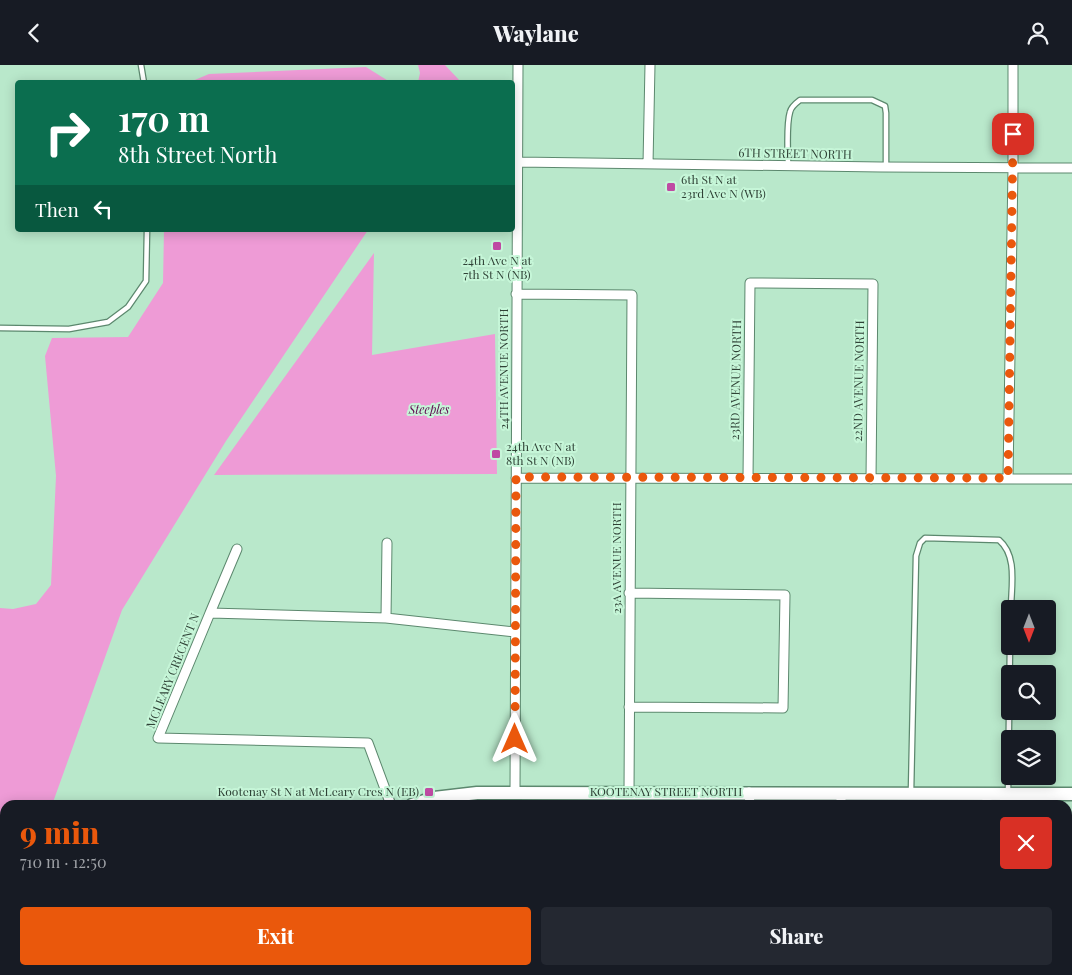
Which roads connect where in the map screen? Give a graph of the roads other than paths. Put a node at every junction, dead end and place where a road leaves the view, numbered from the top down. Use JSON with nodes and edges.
{"nodes":[{"id":1,"x":141,"y":65,"type":"edge"},
{"id":2,"x":518,"y":65,"type":"edge"},
{"id":3,"x":650,"y":65,"type":"edge"},
{"id":4,"x":1013,"y":65,"type":"edge"},
{"id":5,"x":144,"y":80,"type":"edge"},
{"id":6,"x":518,"y":163,"type":"junction"},
{"id":7,"x":648,"y":164,"type":"junction"},
{"id":8,"x":788,"y":166,"type":"junction"},
{"id":9,"x":886,"y":167,"type":"junction"},
{"id":10,"x":1013,"y":168,"type":"junction"},
{"id":11,"x":1072,"y":168,"type":"edge"},
{"id":12,"x":147,"y":232,"type":"edge"},
{"id":13,"x":750,"y":283,"type":"joint"},
{"id":14,"x":516,"y":294,"type":"junction"},
{"id":15,"x":0,"y":328,"type":"edge"},
{"id":16,"x":516,"y":477,"type":"junction"},
{"id":17,"x":630,"y":478,"type":"junction"},
{"id":18,"x":748,"y":478,"type":"junction"},
{"id":19,"x":1008,"y":478,"type":"junction"},
{"id":20,"x":871,"y":479,"type":"junction"},
{"id":21,"x":1072,"y":479,"type":"edge"},
{"id":22,"x":387,"y":543,"type":"dead end"},
{"id":23,"x":238,"y":549,"type":"dead end"},
{"id":24,"x":629,"y":593,"type":"junction"},
{"id":25,"x":1010,"y":600,"type":"edge"},
{"id":26,"x":210,"y":613,"type":"junction"},
{"id":27,"x":386,"y":618,"type":"junction"},
{"id":28,"x":515,"y":632,"type":"junction"},
{"id":29,"x":1010,"y":655,"type":"edge"},
{"id":30,"x":629,"y":707,"type":"junction"},
{"id":31,"x":629,"y":792,"type":"junction"},
{"id":32,"x":515,"y":793,"type":"junction"},
{"id":33,"x":911,"y":793,"type":"junction"},
{"id":34,"x":1008,"y":793,"type":"junction"},
{"id":35,"x":1072,"y":793,"type":"edge"},
{"id":36,"x":750,"y":799,"type":"edge"},
{"id":37,"x":841,"y":799,"type":"edge"},
{"id":38,"x":987,"y":799,"type":"edge"},
{"id":39,"x":389,"y":800,"type":"edge"},
{"id":40,"x":428,"y":800,"type":"edge"}],
"edges":[{"from":1,"to":5,"type":"lane"},
{"from":2,"to":6,"type":"street","name":"24TH AVENUE NORTH"},
{"from":3,"to":7,"type":"street"},
{"from":4,"to":10,"type":"street"},
{"from":6,"to":7,"type":"street","name":"6TH STREET NORTH"},
{"from":6,"to":14,"type":"street","name":"24TH AVENUE NORTH"},
{"from":7,"to":8,"type":"street","name":"6TH STREET NORTH"},
{"from":8,"to":9,"type":"street","name":"6TH STREET NORTH"},
{"from":8,"to":9,"type":"lane"},
{"from":9,"to":10,"type":"street","name":"6TH STREET NORTH"},
{"from":10,"to":11,"type":"street","name":"6TH STREET NORTH"},
{"from":10,"to":19,"type":"street"},
{"from":12,"to":15,"type":"lane"},
{"from":13,"to":18,"type":"street","name":"23RD AVENUE NORTH"},
{"from":13,"to":20,"type":"street","name":"22ND AVENUE NORTH"},
{"from":14,"to":16,"type":"street","name":"24TH AVENUE NORTH"},
{"from":14,"to":17,"type":"street","name":"23A AVENUE NORTH"},
{"from":16,"to":17,"type":"street"},
{"from":16,"to":28,"type":"street","name":"24TH AVENUE NORTH"},
{"from":17,"to":18,"type":"street"},
{"from":17,"to":24,"type":"street","name":"23A AVENUE NORTH"},
{"from":18,"to":20,"type":"street"},
{"from":19,"to":20,"type":"street"},
{"from":19,"to":21,"type":"street"},
{"from":22,"to":27,"type":"street"},
{"from":23,"to":26,"type":"street"},
{"from":24,"to":30,"type":"street","name":"23A AVENUE NORTH"},
{"from":24,"to":30,"type":"street"},
{"from":25,"to":33,"type":"lane"},
{"from":26,"to":27,"type":"street","name":"MCLEARY CRECENT N"},
{"from":26,"to":39,"type":"street","name":"MCLEARY CRECENT N"},
{"from":27,"to":28,"type":"street","name":"MCLEARY CRECENT N"},
{"from":28,"to":32,"type":"street","name":"24TH AVENUE NORTH"},
{"from":29,"to":34,"type":"lane"},
{"from":30,"to":31,"type":"street","name":"23A AVENUE NORTH"},
{"from":31,"to":32,"type":"street","name":"KOOTENAY STREET NORTH"},
{"from":31,"to":36,"type":"street","name":"KOOTENAY STREET NORTH"},
{"from":32,"to":40,"type":"street","name":"KOOTENAY STREET NORTH"},
{"from":33,"to":37,"type":"street","name":"KOOTENAY STREET NORTH"},
{"from":33,"to":38,"type":"street","name":"KOOTENAY STREET NORTH"},
{"from":34,"to":35,"type":"street","name":"KOOTENAY STREET NORTH"},
{"from":34,"to":38,"type":"street","name":"KOOTENAY STREET NORTH"},
{"from":36,"to":37,"type":"street","name":"KOOTENAY STREET NORTH"}]}
